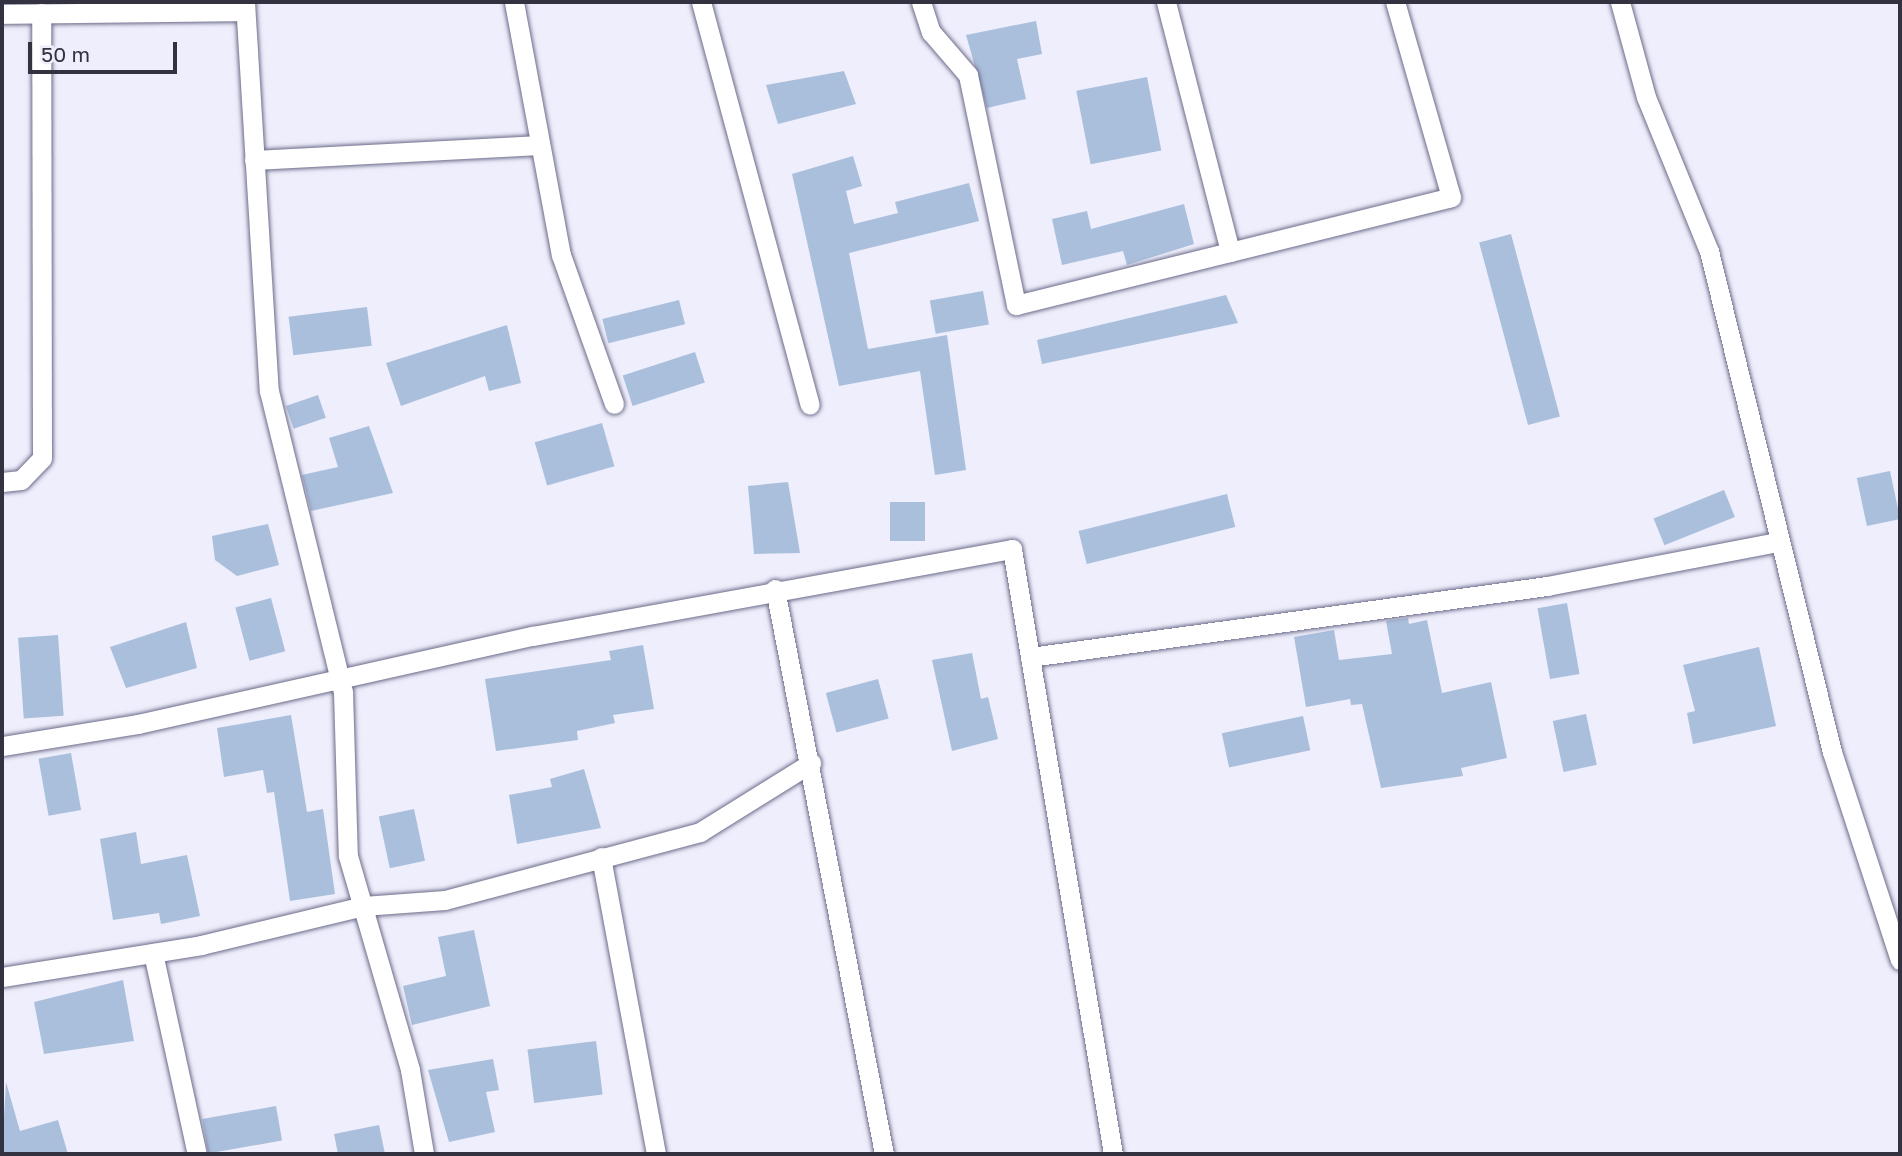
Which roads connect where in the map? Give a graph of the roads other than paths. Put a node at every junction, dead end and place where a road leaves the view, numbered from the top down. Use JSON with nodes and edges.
{"nodes":[{"id":1,"x":514,"y":2,"type":"edge"},
{"id":2,"x":701,"y":2,"type":"edge"},
{"id":3,"x":921,"y":2,"type":"edge"},
{"id":4,"x":1166,"y":2,"type":"edge"},
{"id":5,"x":1395,"y":2,"type":"edge"},
{"id":6,"x":1620,"y":2,"type":"edge"},
{"id":7,"x":245,"y":6,"type":"edge"},
{"id":8,"x":41,"y":13,"type":"junction"},
{"id":9,"x":2,"y":14,"type":"edge"},
{"id":10,"x":540,"y":145,"type":"junction"},
{"id":11,"x":254,"y":160,"type":"junction"},
{"id":12,"x":1230,"y":252,"type":"junction"},
{"id":13,"x":614,"y":404,"type":"dead end"},
{"id":14,"x":810,"y":405,"type":"dead end"},
{"id":15,"x":2,"y":482,"type":"edge"},
{"id":16,"x":1778,"y":542,"type":"junction"},
{"id":17,"x":775,"y":589,"type":"junction"},
{"id":18,"x":1030,"y":657,"type":"junction"},
{"id":19,"x":339,"y":675,"type":"junction"},
{"id":20,"x":2,"y":746,"type":"edge"},
{"id":21,"x":811,"y":763,"type":"junction"},
{"id":22,"x":601,"y":857,"type":"junction"},
{"id":23,"x":363,"y":906,"type":"junction"},
{"id":24,"x":153,"y":953,"type":"junction"},
{"id":25,"x":1900,"y":960,"type":"edge"},
{"id":26,"x":2,"y":977,"type":"edge"},
{"id":27,"x":197,"y":1154,"type":"edge"},
{"id":28,"x":425,"y":1154,"type":"edge"},
{"id":29,"x":656,"y":1154,"type":"edge"},
{"id":30,"x":884,"y":1154,"type":"edge"},
{"id":31,"x":1113,"y":1154,"type":"edge"}],
"edges":[{"from":1,"to":10,"type":"street"},
{"from":2,"to":14,"type":"street"},
{"from":3,"to":12,"type":"street"},
{"from":4,"to":12,"type":"street"},
{"from":5,"to":12,"type":"street"},
{"from":6,"to":16,"type":"street"},
{"from":7,"to":8,"type":"street"},
{"from":7,"to":11,"type":"street"},
{"from":8,"to":9,"type":"street"},
{"from":8,"to":15,"type":"street"},
{"from":10,"to":11,"type":"street"},
{"from":10,"to":13,"type":"street"},
{"from":11,"to":19,"type":"street"},
{"from":16,"to":18,"type":"street"},
{"from":16,"to":25,"type":"street"},
{"from":17,"to":18,"type":"street"},
{"from":17,"to":19,"type":"street"},
{"from":17,"to":21,"type":"street"},
{"from":18,"to":31,"type":"street"},
{"from":19,"to":20,"type":"street"},
{"from":19,"to":23,"type":"street"},
{"from":21,"to":22,"type":"street"},
{"from":21,"to":30,"type":"street"},
{"from":22,"to":23,"type":"street"},
{"from":22,"to":29,"type":"street"},
{"from":23,"to":24,"type":"street"},
{"from":23,"to":28,"type":"street"},
{"from":24,"to":26,"type":"street"},
{"from":24,"to":27,"type":"street"}]}
